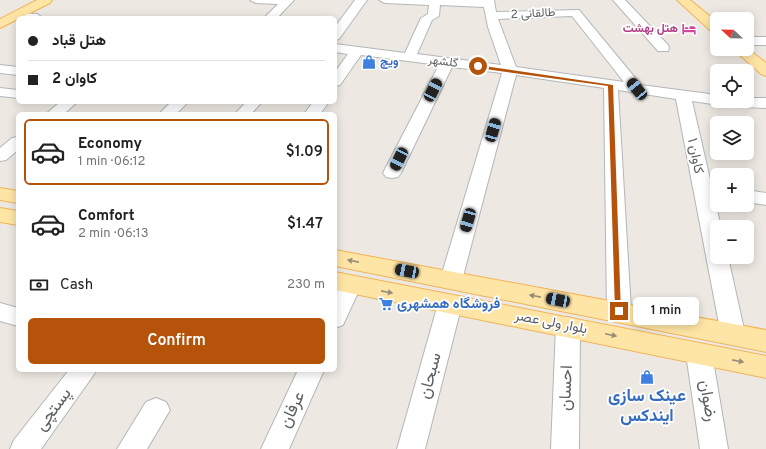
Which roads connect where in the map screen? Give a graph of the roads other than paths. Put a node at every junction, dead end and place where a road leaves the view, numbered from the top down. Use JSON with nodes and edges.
{"nodes":[{"id":1,"x":46,"y":0,"type":"edge"},
{"id":2,"x":256,"y":0,"type":"edge"},
{"id":3,"x":361,"y":0,"type":"edge"},
{"id":4,"x":385,"y":0,"type":"edge"},
{"id":5,"x":619,"y":0,"type":"edge"},
{"id":6,"x":683,"y":0,"type":"edge"},
{"id":7,"x":287,"y":1,"type":"edge"},
{"id":8,"x":429,"y":2,"type":"edge"},
{"id":9,"x":490,"y":7,"type":"edge"},
{"id":10,"x":14,"y":16,"type":"joint"},
{"id":11,"x":272,"y":16,"type":"edge"},
{"id":12,"x":710,"y":23,"type":"edge"},
{"id":13,"x":0,"y":24,"type":"edge"},
{"id":14,"x":337,"y":33,"type":"edge"},
{"id":15,"x":754,"y":41,"type":"edge"},
{"id":16,"x":766,"y":41,"type":"edge"},
{"id":17,"x":337,"y":48,"type":"edge"},
{"id":18,"x":663,"y":48,"type":"dead end"},
{"id":19,"x":357,"y":51,"type":"junction"},
{"id":20,"x":748,"y":56,"type":"edge"},
{"id":21,"x":409,"y":58,"type":"junction"},
{"id":22,"x":447,"y":62,"type":"junction"},
{"id":23,"x":0,"y":69,"type":"edge"},
{"id":24,"x":510,"y":70,"type":"junction"},
{"id":25,"x":16,"y":71,"type":"edge"},
{"id":26,"x":766,"y":71,"type":"edge"},
{"id":27,"x":337,"y":79,"type":"edge"},
{"id":28,"x":611,"y":85,"type":"junction"},
{"id":29,"x":637,"y":89,"type":"junction"},
{"id":30,"x":0,"y":92,"type":"edge"},
{"id":31,"x":16,"y":94,"type":"edge"},
{"id":32,"x":684,"y":95,"type":"junction"},
{"id":33,"x":710,"y":99,"type":"edge"},
{"id":34,"x":754,"y":102,"type":"edge"},
{"id":35,"x":766,"y":103,"type":"edge"},
{"id":36,"x":66,"y":104,"type":"edge"},
{"id":37,"x":178,"y":104,"type":"edge"},
{"id":38,"x":252,"y":104,"type":"edge"},
{"id":39,"x":56,"y":112,"type":"edge"},
{"id":40,"x":169,"y":112,"type":"edge"},
{"id":41,"x":245,"y":112,"type":"edge"},
{"id":42,"x":16,"y":144,"type":"edge"},
{"id":43,"x":0,"y":156,"type":"edge"},
{"id":44,"x":392,"y":173,"type":"dead end"},
{"id":45,"x":709,"y":189,"type":"edge"},
{"id":46,"x":0,"y":194,"type":"edge"},
{"id":47,"x":754,"y":197,"type":"edge"},
{"id":48,"x":16,"y":198,"type":"edge"},
{"id":49,"x":766,"y":199,"type":"edge"},
{"id":50,"x":337,"y":259,"type":"edge"},
{"id":51,"x":343,"y":283,"type":"edge"},
{"id":52,"x":451,"y":292,"type":"junction"},
{"id":53,"x":337,"y":309,"type":"edge"},
{"id":54,"x":619,"y":311,"type":"junction"},
{"id":55,"x":0,"y":312,"type":"edge"},
{"id":56,"x":16,"y":316,"type":"edge"},
{"id":57,"x":568,"y":326,"type":"junction"},
{"id":58,"x":733,"y":334,"type":"junction"},
{"id":59,"x":766,"y":341,"type":"edge"},
{"id":60,"x":699,"y":354,"type":"junction"},
{"id":61,"x":766,"y":367,"type":"edge"},
{"id":62,"x":82,"y":372,"type":"edge"},
{"id":63,"x":310,"y":372,"type":"edge"},
{"id":64,"x":156,"y":410,"type":"dead end"},
{"id":65,"x":24,"y":449,"type":"edge"},
{"id":66,"x":132,"y":449,"type":"edge"},
{"id":67,"x":275,"y":449,"type":"edge"},
{"id":68,"x":411,"y":449,"type":"edge"},
{"id":69,"x":565,"y":449,"type":"edge"},
{"id":70,"x":714,"y":449,"type":"edge"}],
"edges":[{"from":1,"to":10,"type":"main road"},
{"from":2,"to":7,"type":"street"},
{"from":3,"to":14,"type":"street"},
{"from":4,"to":8,"type":"street","name":"طالقانی 2"},
{"from":5,"to":18,"type":"street"},
{"from":6,"to":12,"type":"main road"},
{"from":7,"to":11,"type":"street"},
{"from":8,"to":9,"type":"street","name":"طالقانی 2"},
{"from":8,"to":21,"type":"street"},
{"from":9,"to":24,"type":"street"},
{"from":9,"to":29,"type":"street","name":"طالقانی 2"},
{"from":10,"to":13,"type":"main road"},
{"from":15,"to":16,"type":"street"},
{"from":17,"to":19,"type":"street","name":"گلشهر"},
{"from":19,"to":21,"type":"street","name":"گلشهر"},
{"from":19,"to":27,"type":"street"},
{"from":20,"to":26,"type":"main road"},
{"from":21,"to":22,"type":"street","name":"گلشهر"},
{"from":22,"to":24,"type":"street","name":"گلشهر"},
{"from":22,"to":44,"type":"street"},
{"from":23,"to":25,"type":"street"},
{"from":24,"to":28,"type":"street","name":"گلشهر"},
{"from":24,"to":52,"type":"street","name":"سبحان"},
{"from":28,"to":29,"type":"street","name":"گلشهر"},
{"from":28,"to":54,"type":"street"},
{"from":29,"to":32,"type":"street","name":"گلشهر"},
{"from":30,"to":31,"type":"street"},
{"from":32,"to":33,"type":"street","name":"گلشهر"},
{"from":32,"to":45,"type":"street","name":"کاوان ۱"},
{"from":34,"to":35,"type":"street"},
{"from":36,"to":39,"type":"street"},
{"from":37,"to":40,"type":"street"},
{"from":38,"to":41,"type":"street"},
{"from":42,"to":43,"type":"street"},
{"from":45,"to":58,"type":"street","name":"کاوان ۱"},
{"from":46,"to":48,"type":"main road"},
{"from":47,"to":49,"type":"street"},
{"from":52,"to":50,"type":"main road","name":"بلوار ولی عصر","one_way":true},
{"from":51,"to":52,"type":"main road","name":"بلوار ولی عصر","one_way":true},
{"from":51,"to":53,"type":"street"},
{"from":54,"to":52,"type":"main road","name":"بلوار ولی عصر","one_way":true},
{"from":52,"to":57,"type":"main road","name":"بلوار ولی عصر"},
{"from":52,"to":68,"type":"street","name":"سبحان"},
{"from":54,"to":58,"type":"main road","name":"بلوار ولی عصر"},
{"from":55,"to":56,"type":"street"},
{"from":57,"to":60,"type":"main road","name":"بلوار ولی عصر","one_way":true},
{"from":57,"to":69,"type":"street","name":"احسان"},
{"from":58,"to":59,"type":"main road","name":"بلوار ولی عصر"},
{"from":60,"to":61,"type":"main road","name":"بلوار ولی عصر","one_way":true},
{"from":60,"to":70,"type":"street","name":"رضوان"},
{"from":62,"to":65,"type":"street","name":"پستچی"},
{"from":63,"to":67,"type":"street","name":"عرفان"},
{"from":64,"to":66,"type":"street"}]}
